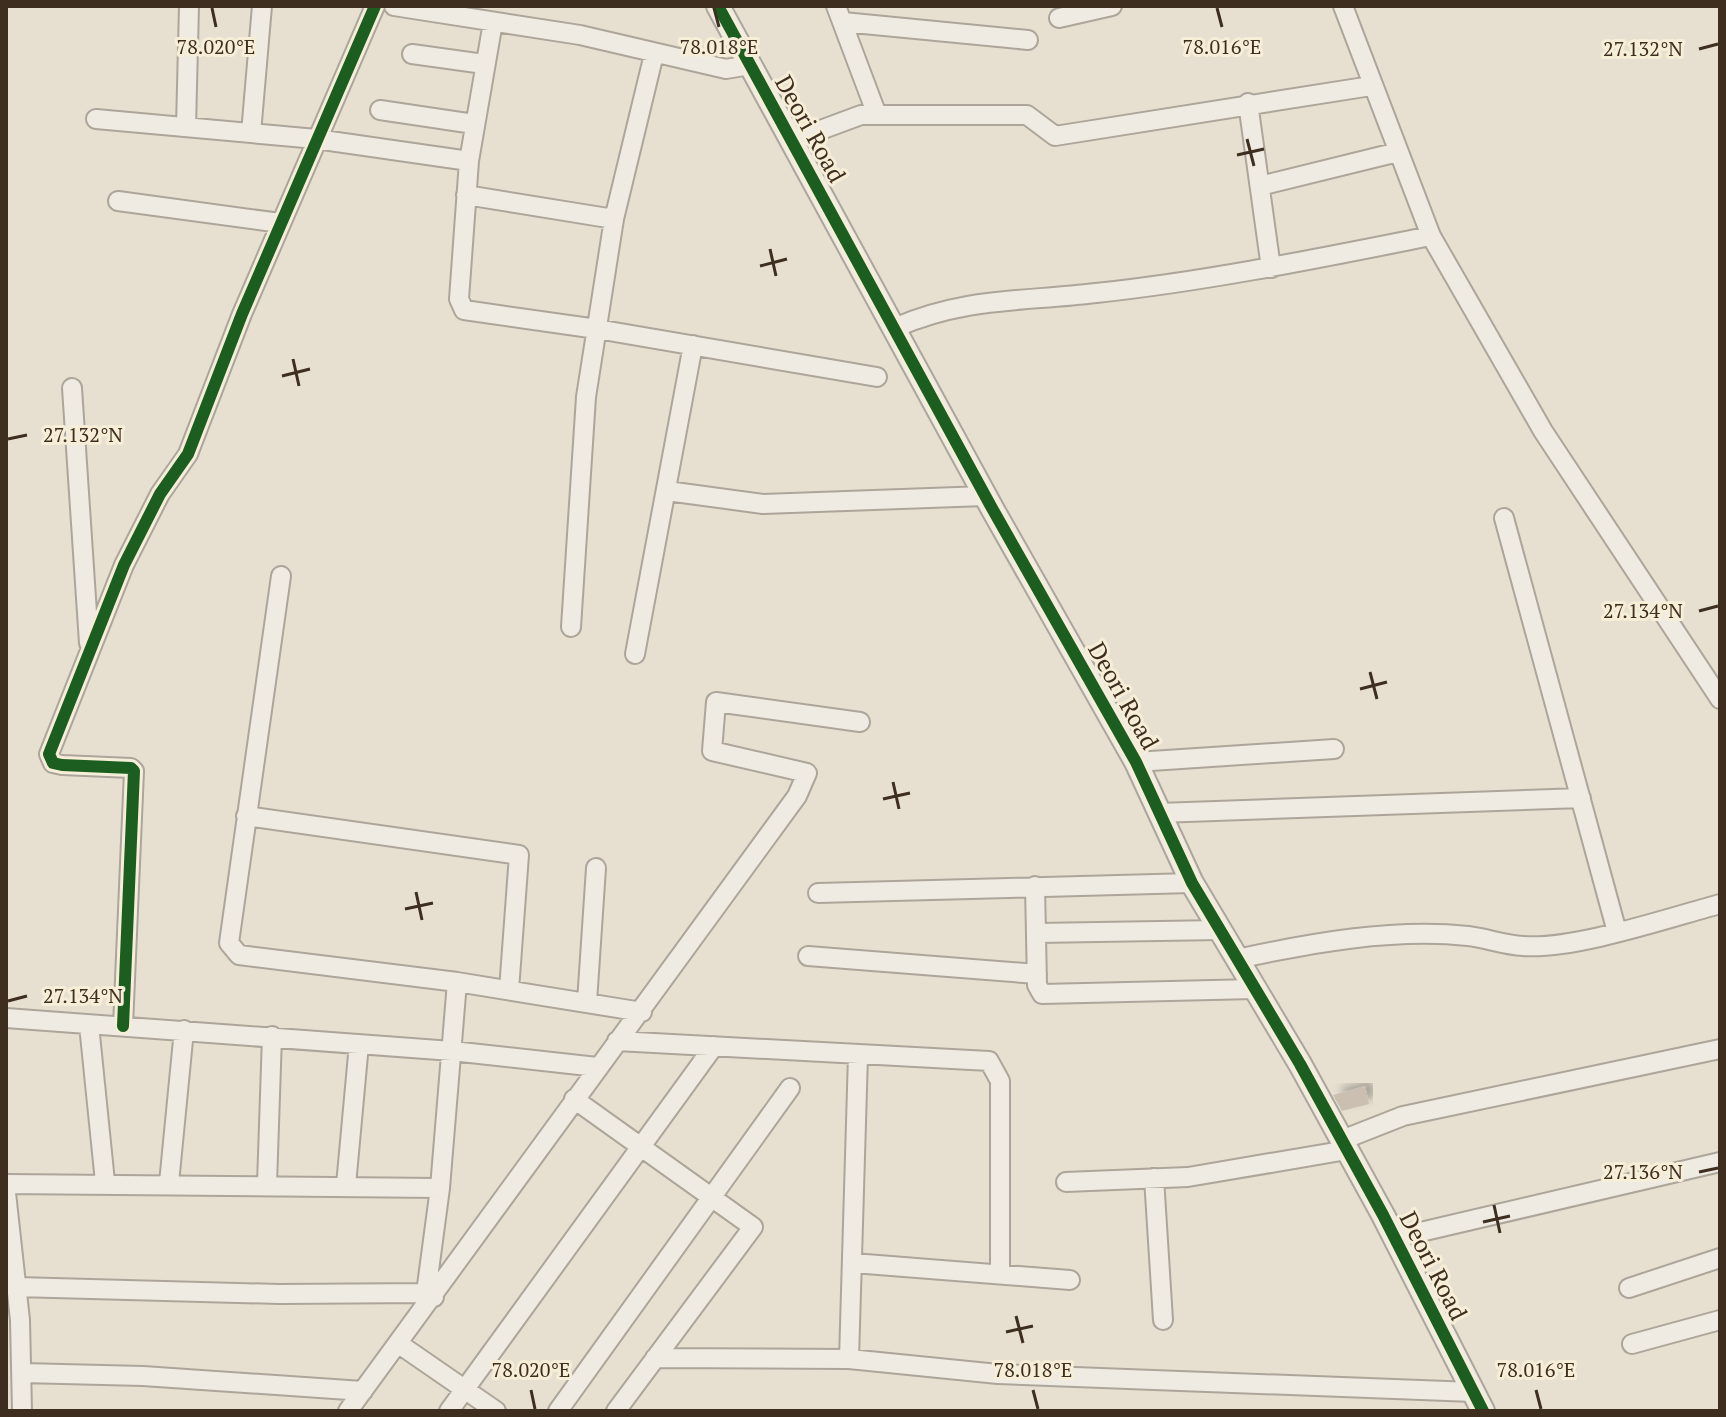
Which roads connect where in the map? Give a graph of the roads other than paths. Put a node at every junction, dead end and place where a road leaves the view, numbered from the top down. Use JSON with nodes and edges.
{"nodes":[{"id":1,"x":189,"y":6,"type":"edge"},
{"id":2,"x":262,"y":6,"type":"edge"},
{"id":3,"x":375,"y":6,"type":"edge"},
{"id":4,"x":394,"y":6,"type":"edge"},
{"id":5,"x":718,"y":6,"type":"edge"},
{"id":6,"x":1112,"y":6,"type":"edge"},
{"id":7,"x":1343,"y":6,"type":"edge"},
{"id":8,"x":839,"y":14,"type":"edge"},
{"id":9,"x":1059,"y":18,"type":"dead end"},
{"id":10,"x":493,"y":22,"type":"junction"},
{"id":11,"x":1028,"y":40,"type":"dead end"},
{"id":12,"x":412,"y":54,"type":"dead end"},
{"id":13,"x":654,"y":54,"type":"junction"},
{"id":14,"x":484,"y":64,"type":"junction"},
{"id":15,"x":750,"y":65,"type":"junction"},
{"id":16,"x":1371,"y":86,"type":"junction"},
{"id":17,"x":1248,"y":103,"type":"junction"},
{"id":18,"x":380,"y":110,"type":"dead end"},
{"id":19,"x":877,"y":115,"type":"junction"},
{"id":20,"x":96,"y":119,"type":"dead end"},
{"id":21,"x":474,"y":124,"type":"junction"},
{"id":22,"x":186,"y":127,"type":"junction"},
{"id":23,"x":251,"y":133,"type":"junction"},
{"id":24,"x":316,"y":139,"type":"junction"},
{"id":25,"x":791,"y":141,"type":"junction"},
{"id":26,"x":1398,"y":152,"type":"junction"},
{"id":27,"x":469,"y":161,"type":"junction"},
{"id":28,"x":1260,"y":186,"type":"junction"},
{"id":29,"x":466,"y":195,"type":"junction"},
{"id":30,"x":118,"y":201,"type":"dead end"},
{"id":31,"x":614,"y":219,"type":"junction"},
{"id":32,"x":280,"y":223,"type":"junction"},
{"id":33,"x":1431,"y":236,"type":"junction"},
{"id":34,"x":1271,"y":268,"type":"junction"},
{"id":35,"x":894,"y":328,"type":"junction"},
{"id":36,"x":597,"y":329,"type":"junction"},
{"id":37,"x":693,"y":345,"type":"junction"},
{"id":38,"x":877,"y":377,"type":"dead end"},
{"id":39,"x":72,"y":388,"type":"dead end"},
{"id":40,"x":667,"y":491,"type":"junction"},
{"id":41,"x":985,"y":496,"type":"junction"},
{"id":42,"x":1504,"y":518,"type":"dead end"},
{"id":43,"x":281,"y":576,"type":"dead end"},
{"id":44,"x":571,"y":627,"type":"dead end"},
{"id":45,"x":89,"y":650,"type":"junction"},
{"id":46,"x":635,"y":654,"type":"dead end"},
{"id":47,"x":1720,"y":699,"type":"edge"},
{"id":48,"x":860,"y":722,"type":"dead end"},
{"id":49,"x":1334,"y":749,"type":"dead end"},
{"id":50,"x":1136,"y":762,"type":"junction"},
{"id":51,"x":1581,"y":798,"type":"junction"},
{"id":52,"x":1159,"y":813,"type":"junction"},
{"id":53,"x":246,"y":816,"type":"junction"},
{"id":54,"x":596,"y":868,"type":"dead end"},
{"id":55,"x":1192,"y":883,"type":"junction"},
{"id":56,"x":1035,"y":886,"type":"junction"},
{"id":57,"x":818,"y":893,"type":"dead end"},
{"id":58,"x":1720,"y":904,"type":"edge"},
{"id":59,"x":1220,"y":930,"type":"junction"},
{"id":60,"x":1617,"y":932,"type":"junction"},
{"id":61,"x":1037,"y":933,"type":"junction"},
{"id":62,"x":808,"y":956,"type":"dead end"},
{"id":63,"x":1237,"y":959,"type":"junction"},
{"id":64,"x":1037,"y":974,"type":"junction"},
{"id":65,"x":457,"y":982,"type":"junction"},
{"id":66,"x":1255,"y":989,"type":"junction"},
{"id":67,"x":509,"y":990,"type":"junction"},
{"id":68,"x":587,"y":1002,"type":"junction"},
{"id":69,"x":642,"y":1012,"type":"junction"},
{"id":70,"x":6,"y":1018,"type":"edge"},
{"id":71,"x":89,"y":1025,"type":"junction"},
{"id":72,"x":123,"y":1026,"type":"junction"},
{"id":73,"x":184,"y":1030,"type":"junction"},
{"id":74,"x":272,"y":1036,"type":"junction"},
{"id":75,"x":617,"y":1041,"type":"junction"},
{"id":76,"x":359,"y":1044,"type":"junction"},
{"id":77,"x":714,"y":1046,"type":"junction"},
{"id":78,"x":1720,"y":1049,"type":"edge"},
{"id":79,"x":452,"y":1051,"type":"junction"},
{"id":80,"x":858,"y":1055,"type":"junction"},
{"id":81,"x":597,"y":1067,"type":"junction"},
{"id":82,"x":790,"y":1088,"type":"dead end"},
{"id":83,"x":574,"y":1099,"type":"junction"},
{"id":84,"x":1345,"y":1145,"type":"junction"},
{"id":85,"x":641,"y":1148,"type":"junction"},
{"id":86,"x":1720,"y":1162,"type":"edge"},
{"id":87,"x":1154,"y":1178,"type":"junction"},
{"id":88,"x":105,"y":1182,"type":"junction"},
{"id":89,"x":1066,"y":1182,"type":"dead end"},
{"id":90,"x":169,"y":1183,"type":"junction"},
{"id":91,"x":6,"y":1184,"type":"edge"},
{"id":92,"x":267,"y":1184,"type":"junction"},
{"id":93,"x":346,"y":1185,"type":"junction"},
{"id":94,"x":440,"y":1188,"type":"junction"},
{"id":95,"x":6,"y":1193,"type":"edge"},
{"id":96,"x":714,"y":1197,"type":"junction"},
{"id":97,"x":8,"y":1224,"type":"edge"},
{"id":98,"x":1395,"y":1238,"type":"junction"},
{"id":99,"x":1720,"y":1258,"type":"edge"},
{"id":100,"x":853,"y":1263,"type":"junction"},
{"id":101,"x":1000,"y":1274,"type":"junction"},
{"id":102,"x":1070,"y":1280,"type":"dead end"},
{"id":103,"x":17,"y":1287,"type":"junction"},
{"id":104,"x":1629,"y":1288,"type":"dead end"},
{"id":105,"x":430,"y":1295,"type":"junction"},
{"id":106,"x":13,"y":1320,"type":"edge"},
{"id":107,"x":1163,"y":1320,"type":"dead end"},
{"id":108,"x":1720,"y":1320,"type":"edge"},
{"id":109,"x":399,"y":1344,"type":"junction"},
{"id":110,"x":1632,"y":1344,"type":"dead end"},
{"id":111,"x":655,"y":1358,"type":"junction"},
{"id":112,"x":849,"y":1359,"type":"junction"},
{"id":113,"x":22,"y":1373,"type":"junction"},
{"id":114,"x":466,"y":1390,"type":"junction"},
{"id":115,"x":363,"y":1391,"type":"junction"},
{"id":116,"x":1478,"y":1402,"type":"edge"},
{"id":117,"x":17,"y":1409,"type":"edge"},
{"id":118,"x":348,"y":1411,"type":"edge"},
{"id":119,"x":449,"y":1411,"type":"edge"},
{"id":120,"x":496,"y":1411,"type":"edge"},
{"id":121,"x":558,"y":1411,"type":"edge"},
{"id":122,"x":616,"y":1411,"type":"edge"}],
"edges":[{"from":1,"to":22,"type":"street"},
{"from":2,"to":23,"type":"street"},
{"from":3,"to":24,"type":"street"},
{"from":4,"to":10,"type":"street"},
{"from":5,"to":15,"type":"street","name":"Deori Road"},
{"from":6,"to":9,"type":"street"},
{"from":7,"to":16,"type":"street"},
{"from":8,"to":11,"type":"street"},
{"from":8,"to":19,"type":"street"},
{"from":10,"to":13,"type":"street"},
{"from":10,"to":14,"type":"street"},
{"from":12,"to":14,"type":"street"},
{"from":13,"to":15,"type":"street"},
{"from":13,"to":31,"type":"street"},
{"from":14,"to":21,"type":"street"},
{"from":15,"to":25,"type":"street","name":"Deori Road"},
{"from":16,"to":17,"type":"street"},
{"from":16,"to":26,"type":"street"},
{"from":17,"to":19,"type":"street"},
{"from":17,"to":28,"type":"street"},
{"from":18,"to":21,"type":"street"},
{"from":19,"to":25,"type":"street"},
{"from":20,"to":22,"type":"street"},
{"from":21,"to":27,"type":"street"},
{"from":22,"to":23,"type":"street"},
{"from":23,"to":24,"type":"street"},
{"from":24,"to":27,"type":"street"},
{"from":24,"to":32,"type":"street"},
{"from":25,"to":35,"type":"street","name":"Deori Road"},
{"from":26,"to":28,"type":"street"},
{"from":26,"to":33,"type":"street"},
{"from":27,"to":29,"type":"street"},
{"from":28,"to":34,"type":"street"},
{"from":29,"to":31,"type":"street"},
{"from":29,"to":36,"type":"street"},
{"from":30,"to":32,"type":"street"},
{"from":31,"to":36,"type":"street"},
{"from":32,"to":45,"type":"street"},
{"from":33,"to":34,"type":"street"},
{"from":33,"to":47,"type":"street"},
{"from":34,"to":35,"type":"street"},
{"from":35,"to":41,"type":"street","name":"Deori Road"},
{"from":36,"to":37,"type":"street"},
{"from":36,"to":44,"type":"street"},
{"from":37,"to":38,"type":"street"},
{"from":37,"to":40,"type":"street"},
{"from":39,"to":45,"type":"street"},
{"from":40,"to":41,"type":"street"},
{"from":40,"to":46,"type":"street"},
{"from":41,"to":50,"type":"street","name":"Deori Road"},
{"from":42,"to":51,"type":"street"},
{"from":43,"to":53,"type":"street"},
{"from":45,"to":72,"type":"street"},
{"from":48,"to":69,"type":"street"},
{"from":49,"to":50,"type":"street"},
{"from":50,"to":52,"type":"street","name":"Deori Road"},
{"from":51,"to":52,"type":"street"},
{"from":51,"to":60,"type":"street"},
{"from":52,"to":55,"type":"street","name":"Deori Road"},
{"from":53,"to":65,"type":"street"},
{"from":53,"to":67,"type":"street"},
{"from":54,"to":68,"type":"street"},
{"from":55,"to":56,"type":"street"},
{"from":55,"to":59,"type":"street","name":"Deori Road"},
{"from":56,"to":57,"type":"street"},
{"from":56,"to":61,"type":"street"},
{"from":58,"to":60,"type":"street"},
{"from":59,"to":61,"type":"street"},
{"from":59,"to":63,"type":"street","name":"Deori Road"},
{"from":60,"to":63,"type":"street"},
{"from":61,"to":64,"type":"street"},
{"from":62,"to":64,"type":"street"},
{"from":63,"to":66,"type":"street","name":"Deori Road"},
{"from":64,"to":66,"type":"street"},
{"from":65,"to":67,"type":"street"},
{"from":65,"to":79,"type":"street"},
{"from":66,"to":84,"type":"street","name":"Deori Road"},
{"from":67,"to":68,"type":"street"},
{"from":68,"to":69,"type":"street"},
{"from":69,"to":75,"type":"street"},
{"from":70,"to":71,"type":"street"},
{"from":71,"to":72,"type":"street"},
{"from":71,"to":88,"type":"street"},
{"from":72,"to":73,"type":"street"},
{"from":73,"to":74,"type":"street"},
{"from":73,"to":90,"type":"street"},
{"from":74,"to":76,"type":"street"},
{"from":74,"to":92,"type":"street"},
{"from":75,"to":77,"type":"street"},
{"from":75,"to":81,"type":"street"},
{"from":76,"to":79,"type":"street"},
{"from":76,"to":93,"type":"street"},
{"from":77,"to":80,"type":"street"},
{"from":77,"to":85,"type":"street"},
{"from":78,"to":84,"type":"street"},
{"from":79,"to":81,"type":"street"},
{"from":79,"to":94,"type":"street"},
{"from":80,"to":100,"type":"street"},
{"from":80,"to":101,"type":"street"},
{"from":81,"to":83,"type":"street"},
{"from":82,"to":96,"type":"street"},
{"from":83,"to":85,"type":"street"},
{"from":83,"to":105,"type":"street"},
{"from":84,"to":87,"type":"street"},
{"from":84,"to":98,"type":"street","name":"Deori Road"},
{"from":85,"to":96,"type":"street"},
{"from":85,"to":114,"type":"street"},
{"from":86,"to":98,"type":"street"},
{"from":87,"to":89,"type":"street"},
{"from":87,"to":107,"type":"street"},
{"from":88,"to":90,"type":"street"},
{"from":88,"to":91,"type":"street"},
{"from":90,"to":92,"type":"street"},
{"from":92,"to":93,"type":"street"},
{"from":93,"to":94,"type":"street"},
{"from":94,"to":105,"type":"street"},
{"from":95,"to":97,"type":"street"},
{"from":96,"to":111,"type":"street"},
{"from":96,"to":121,"type":"street"},
{"from":97,"to":103,"type":"street"},
{"from":98,"to":116,"type":"street","name":"Deori Road"},
{"from":99,"to":104,"type":"street"},
{"from":100,"to":101,"type":"street"},
{"from":100,"to":112,"type":"street"},
{"from":101,"to":102,"type":"street"},
{"from":103,"to":105,"type":"street"},
{"from":103,"to":106,"type":"street"},
{"from":105,"to":109,"type":"street"},
{"from":106,"to":113,"type":"street"},
{"from":108,"to":110,"type":"street"},
{"from":109,"to":114,"type":"street"},
{"from":109,"to":115,"type":"street"},
{"from":111,"to":112,"type":"street"},
{"from":111,"to":122,"type":"street"},
{"from":112,"to":116,"type":"street"},
{"from":113,"to":115,"type":"street"},
{"from":113,"to":117,"type":"street"},
{"from":114,"to":119,"type":"street"},
{"from":114,"to":120,"type":"street"},
{"from":115,"to":118,"type":"street"}]}
